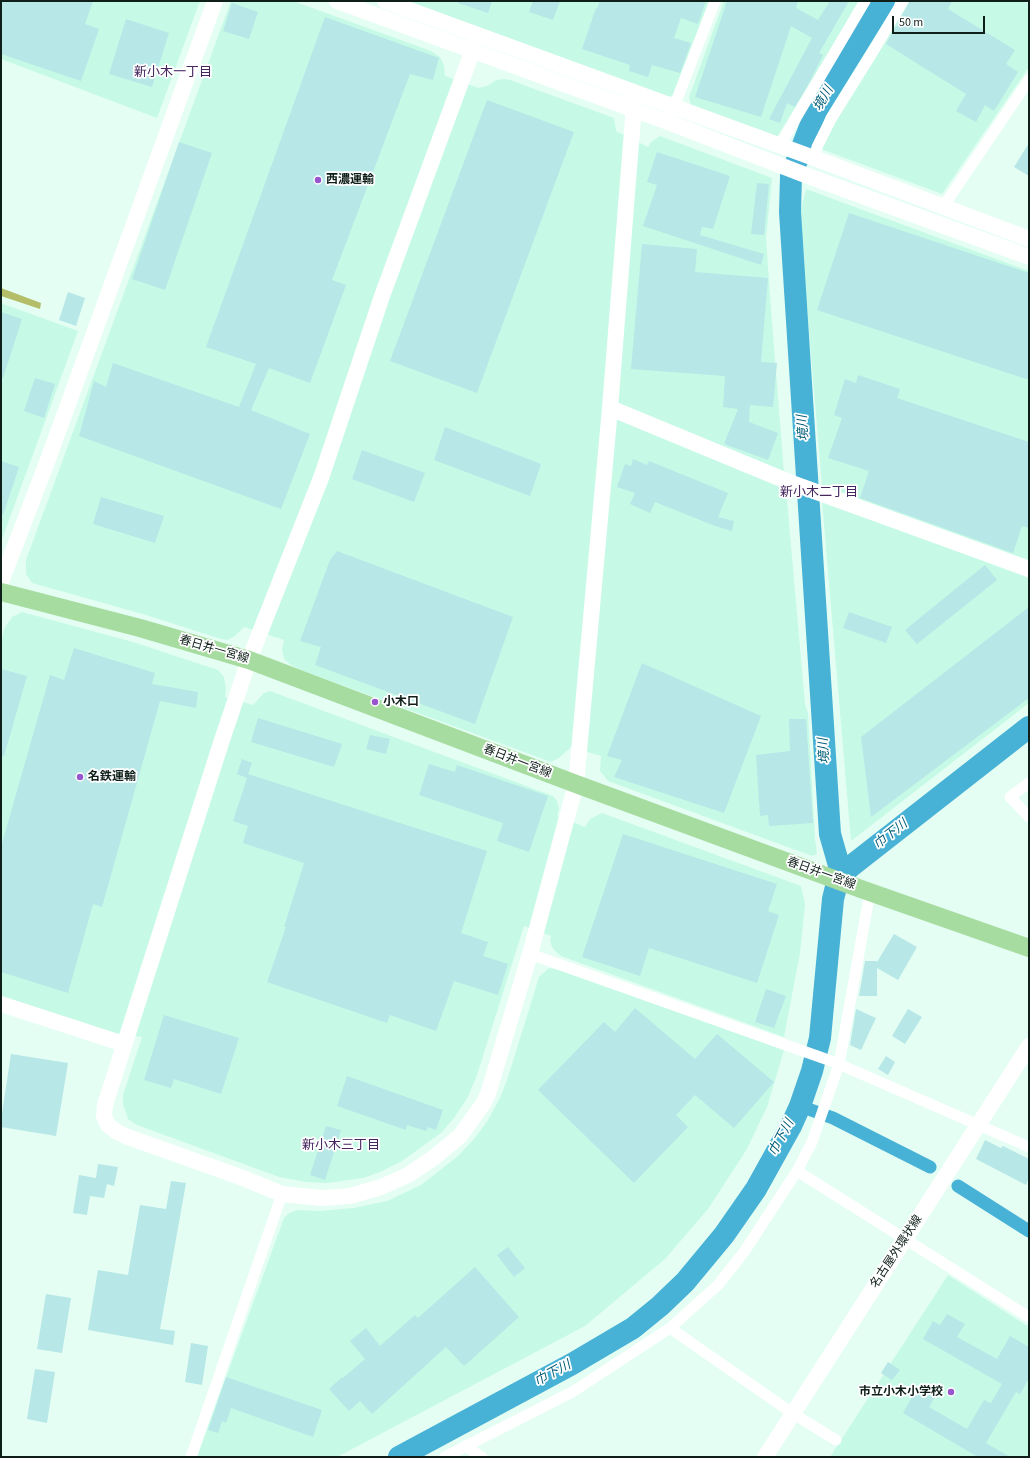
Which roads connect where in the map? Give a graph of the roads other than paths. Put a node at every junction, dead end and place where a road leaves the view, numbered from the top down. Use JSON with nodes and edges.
{"nodes":[{"id":1,"x":215,"y":1,"type":"edge"},
{"id":2,"x":385,"y":1,"type":"edge"},
{"id":3,"x":715,"y":1,"type":"edge"},
{"id":4,"x":865,"y":1,"type":"edge"},
{"id":5,"x":902,"y":1,"type":"edge"},
{"id":6,"x":347,"y":3,"type":"edge"},
{"id":7,"x":475,"y":43,"type":"junction"},
{"id":8,"x":1029,"y":80,"type":"edge"},
{"id":9,"x":636,"y":93,"type":"junction"},
{"id":10,"x":674,"y":107,"type":"junction"},
{"id":11,"x":633,"y":110,"type":"junction"},
{"id":12,"x":668,"y":122,"type":"junction"},
{"id":13,"x":780,"y":146,"type":"junction"},
{"id":14,"x":814,"y":158,"type":"junction"},
{"id":15,"x":942,"y":207,"type":"junction"},
{"id":16,"x":1029,"y":239,"type":"edge"},
{"id":17,"x":1029,"y":257,"type":"edge"},
{"id":18,"x":610,"y":408,"type":"junction"},
{"id":19,"x":1029,"y":569,"type":"edge"},
{"id":20,"x":1,"y":582,"type":"edge"},
{"id":21,"x":1,"y":592,"type":"edge"},
{"id":22,"x":249,"y":660,"type":"junction"},
{"id":23,"x":1029,"y":783,"type":"edge"},
{"id":24,"x":576,"y":784,"type":"junction"},
{"id":25,"x":1029,"y":817,"type":"edge"},
{"id":26,"x":865,"y":890,"type":"junction"},
{"id":27,"x":1029,"y":948,"type":"edge"},
{"id":28,"x":530,"y":954,"type":"junction"},
{"id":29,"x":1,"y":1004,"type":"edge"},
{"id":30,"x":124,"y":1044,"type":"junction"},
{"id":31,"x":1029,"y":1046,"type":"edge"},
{"id":32,"x":836,"y":1063,"type":"junction"},
{"id":33,"x":978,"y":1124,"type":"junction"},
{"id":34,"x":1029,"y":1146,"type":"edge"},
{"id":35,"x":797,"y":1171,"type":"junction"},
{"id":36,"x":282,"y":1194,"type":"junction"},
{"id":37,"x":906,"y":1239,"type":"junction"},
{"id":38,"x":1029,"y":1317,"type":"edge"},
{"id":39,"x":670,"y":1328,"type":"junction"},
{"id":40,"x":792,"y":1413,"type":"junction"},
{"id":41,"x":836,"y":1440,"type":"dead end"},
{"id":42,"x":465,"y":1446,"type":"junction"},
{"id":43,"x":478,"y":1456,"type":"edge"},
{"id":44,"x":191,"y":1457,"type":"edge"},
{"id":45,"x":445,"y":1457,"type":"edge"},
{"id":46,"x":765,"y":1457,"type":"edge"}],
"edges":[{"from":1,"to":20,"type":"street"},
{"from":2,"to":7,"type":"street"},
{"from":3,"to":10,"type":"street"},
{"from":4,"to":13,"type":"street"},
{"from":5,"to":14,"type":"street"},
{"from":6,"to":7,"type":"street"},
{"from":7,"to":9,"type":"street"},
{"from":7,"to":11,"type":"street"},
{"from":7,"to":22,"type":"street"},
{"from":8,"to":15,"type":"street"},
{"from":9,"to":10,"type":"street"},
{"from":9,"to":11,"type":"street"},
{"from":10,"to":12,"type":"street"},
{"from":10,"to":13,"type":"street"},
{"from":11,"to":12,"type":"street"},
{"from":11,"to":18,"type":"street"},
{"from":12,"to":17,"type":"street"},
{"from":13,"to":14,"type":"street"},
{"from":14,"to":15,"type":"street"},
{"from":15,"to":16,"type":"street"},
{"from":18,"to":19,"type":"street"},
{"from":18,"to":24,"type":"street"},
{"from":21,"to":22,"type":"main road","name":"春日井一宮線"},
{"from":22,"to":24,"type":"main road","name":"春日井一宮線"},
{"from":22,"to":30,"type":"street"},
{"from":23,"to":25,"type":"street"},
{"from":24,"to":26,"type":"main road","name":"春日井一宮線"},
{"from":24,"to":28,"type":"street"},
{"from":26,"to":27,"type":"main road","name":"春日井一宮線"},
{"from":26,"to":32,"type":"street"},
{"from":28,"to":32,"type":"street"},
{"from":28,"to":36,"type":"street"},
{"from":29,"to":30,"type":"street"},
{"from":30,"to":36,"type":"street"},
{"from":31,"to":33,"type":"street","name":"名古屋外環状線"},
{"from":32,"to":33,"type":"street"},
{"from":32,"to":35,"type":"street"},
{"from":33,"to":34,"type":"street"},
{"from":33,"to":37,"type":"street","name":"名古屋外環状線"},
{"from":35,"to":37,"type":"street"},
{"from":35,"to":39,"type":"street"},
{"from":36,"to":44,"type":"street"},
{"from":37,"to":38,"type":"street"},
{"from":37,"to":40,"type":"street","name":"名古屋外環状線"},
{"from":39,"to":40,"type":"street"},
{"from":39,"to":42,"type":"street"},
{"from":40,"to":41,"type":"street"},
{"from":40,"to":46,"type":"street","name":"名古屋外環状線"},
{"from":42,"to":43,"type":"street"},
{"from":42,"to":45,"type":"street"}]}
